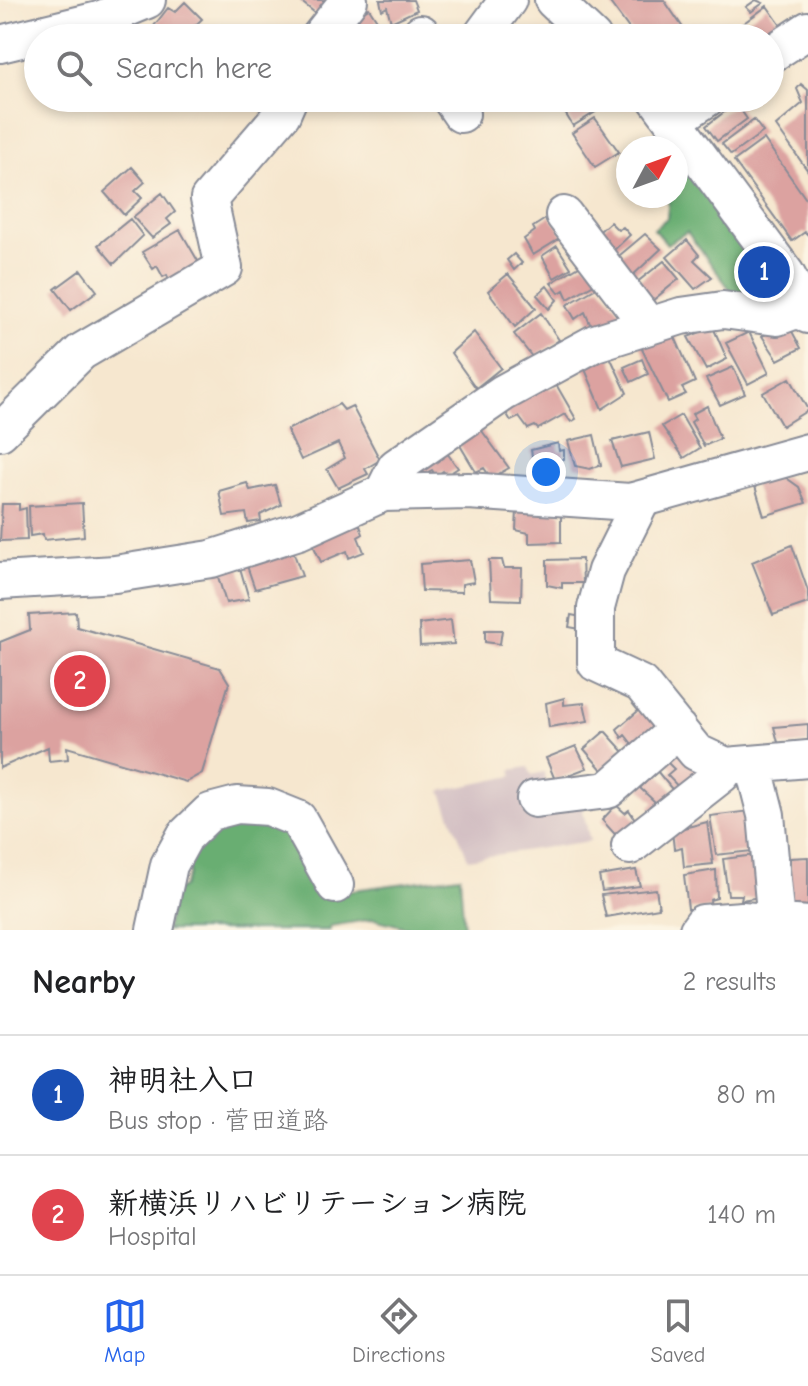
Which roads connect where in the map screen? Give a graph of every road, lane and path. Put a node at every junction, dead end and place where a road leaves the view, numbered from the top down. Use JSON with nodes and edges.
{"nodes":[{"id":1,"x":147,"y":0,"type":"edge"},
{"id":2,"x":349,"y":0,"type":"edge"},
{"id":3,"x":508,"y":0,"type":"edge"},
{"id":4,"x":553,"y":0,"type":"edge"},
{"id":5,"x":82,"y":24,"type":"edge"},
{"id":6,"x":330,"y":24,"type":"edge"},
{"id":7,"x":490,"y":24,"type":"edge"},
{"id":8,"x":578,"y":24,"type":"edge"},
{"id":9,"x":808,"y":30,"type":"edge"},
{"id":10,"x":24,"y":38,"type":"edge"},
{"id":11,"x":0,"y":44,"type":"edge"},
{"id":12,"x":784,"y":46,"type":"edge"},
{"id":13,"x":283,"y":112,"type":"edge"},
{"id":14,"x":667,"y":112,"type":"edge"},
{"id":15,"x":564,"y":215,"type":"dead end"},
{"id":16,"x":806,"y":311,"type":"edge"},
{"id":17,"x":648,"y":325,"type":"junction"},
{"id":18,"x":0,"y":432,"type":"edge"},
{"id":19,"x":808,"y":452,"type":"edge"},
{"id":20,"x":383,"y":493,"type":"junction"},
{"id":21,"x":642,"y":499,"type":"junction"},
{"id":22,"x":0,"y":581,"type":"edge"},
{"id":23,"x":678,"y":729,"type":"junction"},
{"id":24,"x":808,"y":759,"type":"edge"},
{"id":25,"x":739,"y":765,"type":"junction"},
{"id":26,"x":535,"y":799,"type":"dead end"},
{"id":27,"x":630,"y":846,"type":"dead end"},
{"id":28,"x":335,"y":885,"type":"dead end"},
{"id":29,"x":792,"y":924,"type":"edge"},
{"id":30,"x":155,"y":930,"type":"edge"},
{"id":31,"x":698,"y":930,"type":"edge"}],
"edges":[{"from":1,"to":5,"type":"street"},
{"from":2,"to":6,"type":"street"},
{"from":3,"to":7,"type":"street"},
{"from":4,"to":8,"type":"street"},
{"from":9,"to":12,"type":"street"},
{"from":10,"to":11,"type":"street"},
{"from":13,"to":18,"type":"street"},
{"from":14,"to":16,"type":"street"},
{"from":15,"to":17,"type":"street"},
{"from":16,"to":17,"type":"street"},
{"from":17,"to":20,"type":"street"},
{"from":19,"to":21,"type":"street"},
{"from":20,"to":21,"type":"street"},
{"from":20,"to":22,"type":"street"},
{"from":21,"to":23,"type":"street"},
{"from":23,"to":25,"type":"street"},
{"from":23,"to":26,"type":"street"},
{"from":24,"to":25,"type":"street"},
{"from":25,"to":27,"type":"street"},
{"from":25,"to":29,"type":"street"},
{"from":28,"to":30,"type":"street"},
{"from":29,"to":31,"type":"street"}]}
